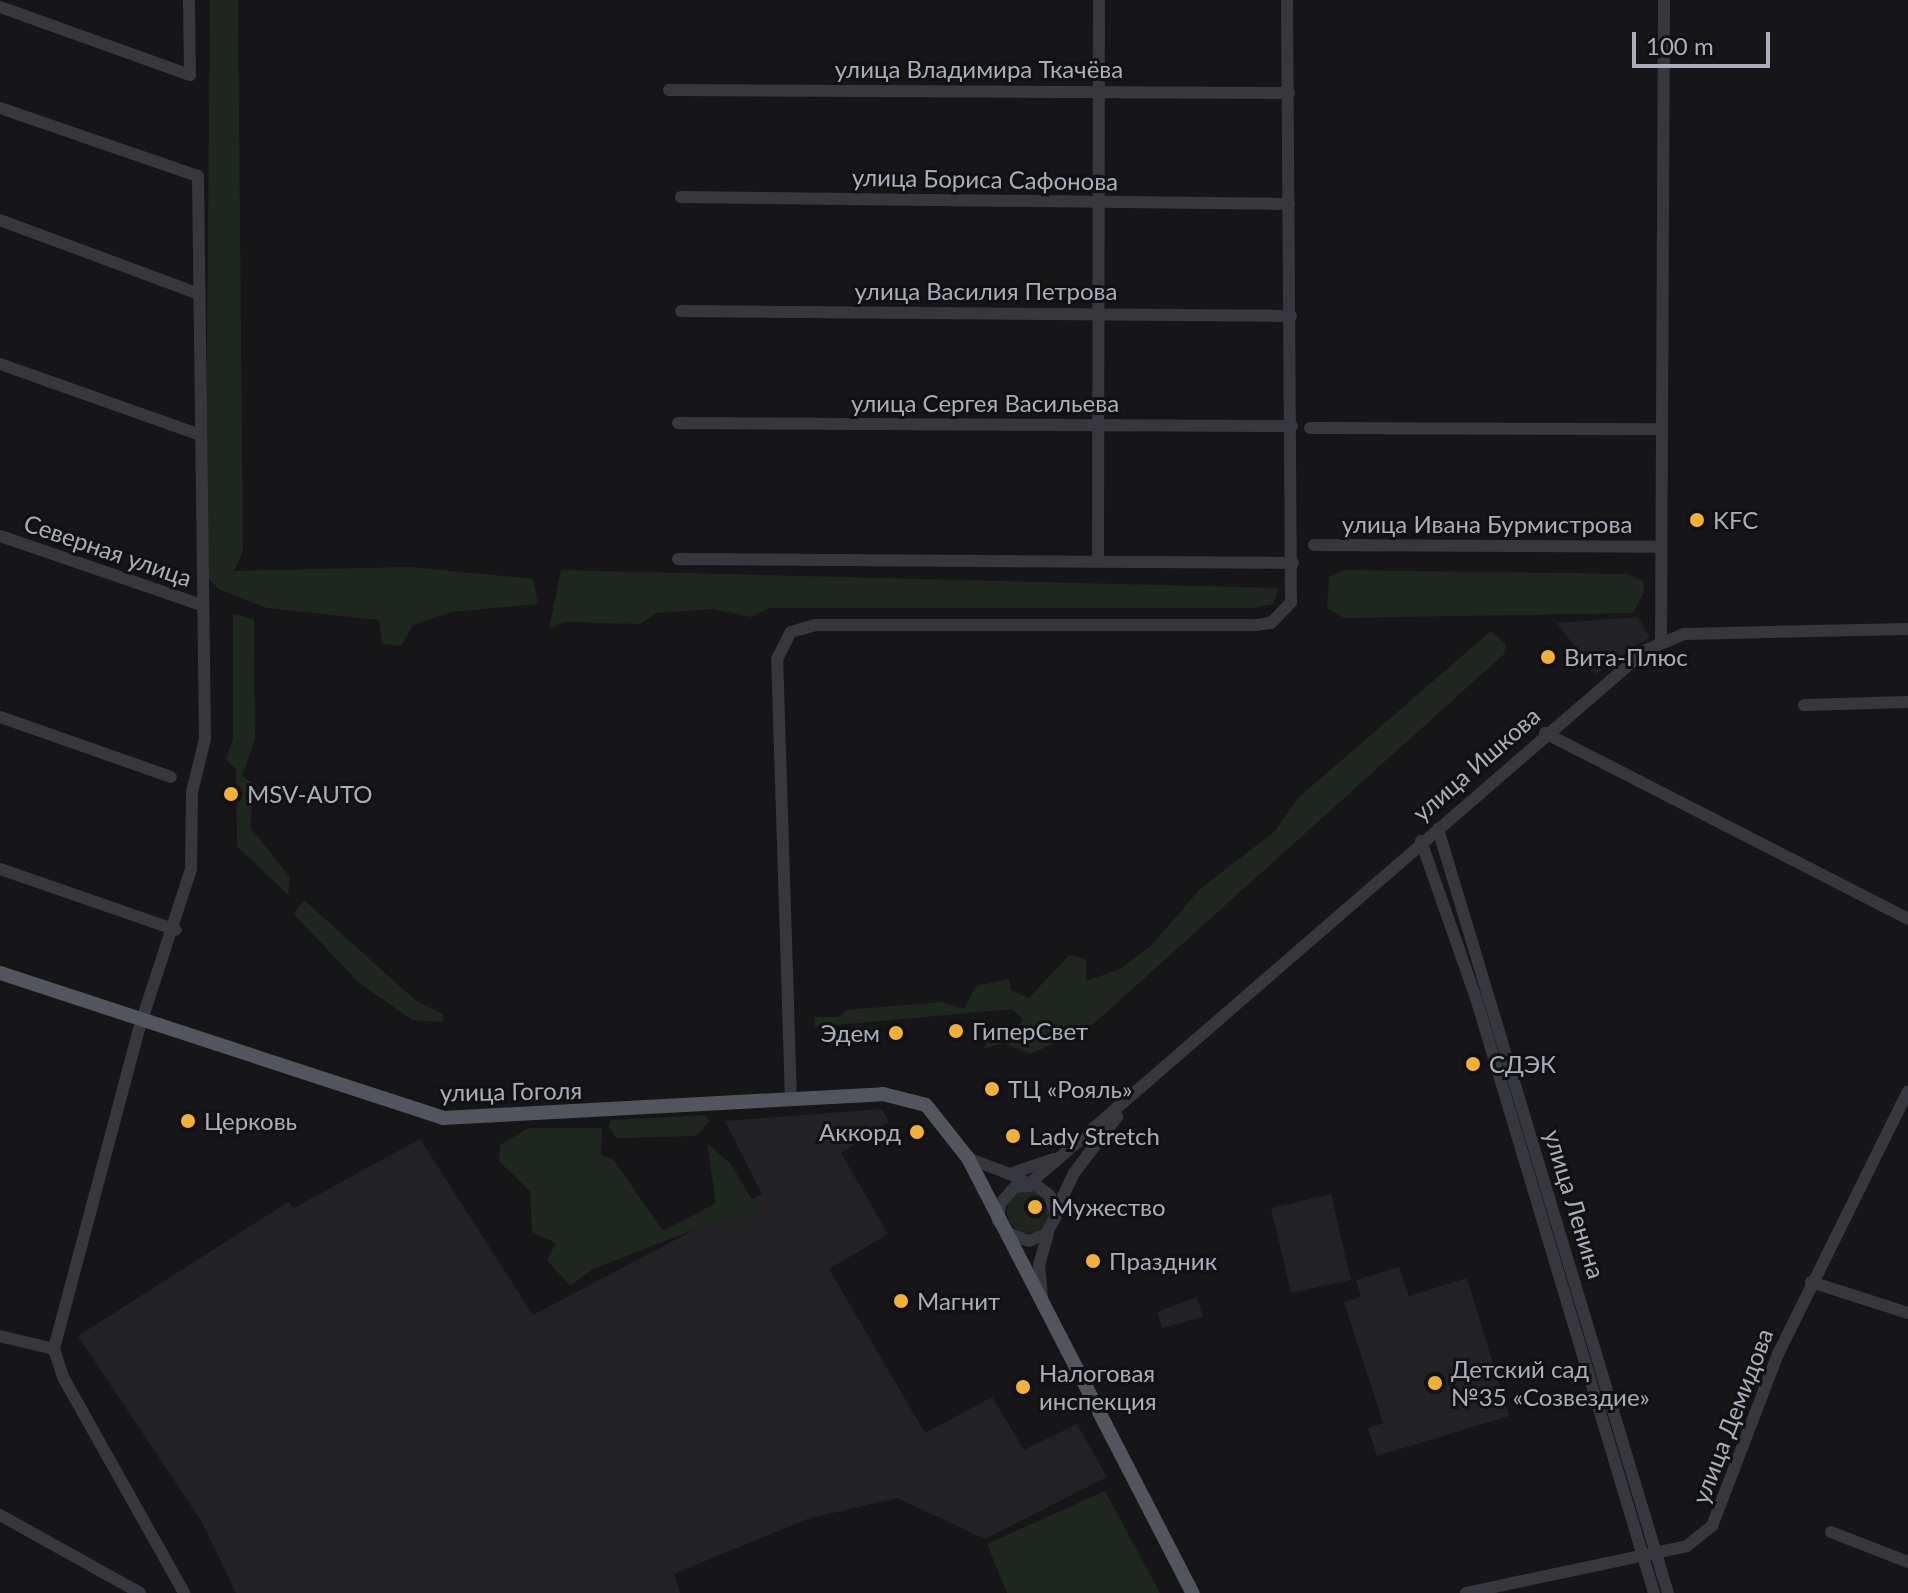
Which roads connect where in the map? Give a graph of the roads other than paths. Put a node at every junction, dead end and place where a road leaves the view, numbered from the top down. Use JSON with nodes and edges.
{"nodes":[{"id":1,"x":189,"y":0,"type":"edge"},
{"id":2,"x":1099,"y":0,"type":"edge"},
{"id":3,"x":1287,"y":0,"type":"edge"},
{"id":4,"x":1664,"y":0,"type":"edge"},
{"id":5,"x":1,"y":3,"type":"edge"},
{"id":6,"x":669,"y":90,"type":"dead end"},
{"id":7,"x":1099,"y":92,"type":"junction"},
{"id":8,"x":1289,"y":93,"type":"junction"},
{"id":9,"x":0,"y":108,"type":"edge"},
{"id":10,"x":681,"y":197,"type":"dead end"},
{"id":11,"x":1099,"y":203,"type":"junction"},
{"id":12,"x":1289,"y":204,"type":"junction"},
{"id":13,"x":0,"y":220,"type":"edge"},
{"id":14,"x":199,"y":294,"type":"junction"},
{"id":15,"x":681,"y":311,"type":"dead end"},
{"id":16,"x":1100,"y":313,"type":"junction"},
{"id":17,"x":1291,"y":316,"type":"junction"},
{"id":18,"x":0,"y":364,"type":"edge"},
{"id":19,"x":678,"y":423,"type":"dead end"},
{"id":20,"x":1097,"y":426,"type":"junction"},
{"id":21,"x":1292,"y":426,"type":"junction"},
{"id":22,"x":1310,"y":428,"type":"dead end"},
{"id":23,"x":1660,"y":429,"type":"junction"},
{"id":24,"x":198,"y":434,"type":"junction"},
{"id":25,"x":0,"y":536,"type":"edge"},
{"id":26,"x":1314,"y":545,"type":"dead end"},
{"id":27,"x":1659,"y":547,"type":"junction"},
{"id":28,"x":678,"y":559,"type":"dead end"},
{"id":29,"x":1098,"y":560,"type":"junction"},
{"id":30,"x":1293,"y":563,"type":"junction"},
{"id":31,"x":201,"y":605,"type":"junction"},
{"id":32,"x":1908,"y":629,"type":"edge"},
{"id":33,"x":1661,"y":642,"type":"junction"},
{"id":34,"x":1908,"y":702,"type":"edge"},
{"id":35,"x":1804,"y":705,"type":"dead end"},
{"id":36,"x":0,"y":717,"type":"edge"},
{"id":37,"x":1545,"y":733,"type":"junction"},
{"id":38,"x":171,"y":777,"type":"dead end"},
{"id":39,"x":1438,"y":829,"type":"junction"},
{"id":40,"x":1421,"y":841,"type":"junction"},
{"id":41,"x":0,"y":869,"type":"edge"},
{"id":42,"x":1908,"y":919,"type":"edge"},
{"id":43,"x":176,"y":930,"type":"junction"},
{"id":44,"x":0,"y":973,"type":"edge"},
{"id":45,"x":141,"y":1021,"type":"junction"},
{"id":46,"x":1139,"y":1091,"type":"junction"},
{"id":47,"x":1908,"y":1091,"type":"edge"},
{"id":48,"x":791,"y":1100,"type":"junction"},
{"id":49,"x":968,"y":1158,"type":"junction"},
{"id":50,"x":1056,"y":1158,"type":"junction"},
{"id":51,"x":1010,"y":1174,"type":"junction"},
{"id":52,"x":1029,"y":1184,"type":"junction"},
{"id":53,"x":1056,"y":1211,"type":"junction"},
{"id":54,"x":1001,"y":1226,"type":"junction"},
{"id":55,"x":1049,"y":1231,"type":"junction"},
{"id":56,"x":1811,"y":1282,"type":"junction"},
{"id":57,"x":1044,"y":1309,"type":"junction"},
{"id":58,"x":1908,"y":1313,"type":"edge"},
{"id":59,"x":0,"y":1336,"type":"edge"},
{"id":60,"x":54,"y":1349,"type":"junction"},
{"id":61,"x":0,"y":1515,"type":"edge"},
{"id":62,"x":1831,"y":1532,"type":"dead end"},
{"id":63,"x":1658,"y":1554,"type":"junction"},
{"id":64,"x":1644,"y":1556,"type":"junction"},
{"id":65,"x":1908,"y":1562,"type":"edge"},
{"id":66,"x":183,"y":1590,"type":"edge"},
{"id":67,"x":140,"y":1593,"type":"edge"},
{"id":68,"x":166,"y":1593,"type":"edge"},
{"id":69,"x":1193,"y":1593,"type":"edge"},
{"id":70,"x":1466,"y":1593,"type":"edge"},
{"id":71,"x":1654,"y":1593,"type":"edge"},
{"id":72,"x":1668,"y":1593,"type":"edge"}],
"edges":[{"from":1,"to":5,"type":"street"},
{"from":2,"to":7,"type":"street"},
{"from":3,"to":8,"type":"street"},
{"from":4,"to":23,"type":"street"},
{"from":6,"to":7,"type":"street","name":"улица Владимира Ткачёва"},
{"from":7,"to":8,"type":"street","name":"улица Владимира Ткачёва"},
{"from":7,"to":11,"type":"street"},
{"from":8,"to":12,"type":"street"},
{"from":9,"to":14,"type":"street"},
{"from":10,"to":11,"type":"street","name":"улица Бориса Сафонова"},
{"from":11,"to":12,"type":"street","name":"улица Бориса Сафонова"},
{"from":11,"to":16,"type":"street"},
{"from":12,"to":17,"type":"street"},
{"from":13,"to":14,"type":"street"},
{"from":14,"to":24,"type":"street"},
{"from":15,"to":16,"type":"street","name":"улица Василия Петрова"},
{"from":16,"to":17,"type":"street","name":"улица Василия Петрова"},
{"from":16,"to":20,"type":"street"},
{"from":17,"to":21,"type":"street"},
{"from":18,"to":24,"type":"street"},
{"from":19,"to":20,"type":"street","name":"улица Сергея Васильева"},
{"from":20,"to":21,"type":"street","name":"улица Сергея Васильева"},
{"from":20,"to":29,"type":"street"},
{"from":21,"to":30,"type":"street"},
{"from":22,"to":23,"type":"street"},
{"from":23,"to":27,"type":"street"},
{"from":24,"to":31,"type":"street"},
{"from":25,"to":31,"type":"street","name":"Северная улица"},
{"from":26,"to":27,"type":"street","name":"улица Ивана Бурмистрова"},
{"from":27,"to":33,"type":"street"},
{"from":28,"to":29,"type":"street"},
{"from":29,"to":30,"type":"street"},
{"from":30,"to":48,"type":"street"},
{"from":31,"to":43,"type":"street"},
{"from":32,"to":33,"type":"street","name":"улица Ишкова"},
{"from":33,"to":37,"type":"street","name":"улица Ишкова"},
{"from":34,"to":35,"type":"street"},
{"from":36,"to":38,"type":"street"},
{"from":37,"to":39,"type":"street","name":"улица Ишкова"},
{"from":37,"to":42,"type":"street"},
{"from":39,"to":40,"type":"street","name":"улица Ишкова"},
{"from":39,"to":63,"type":"street","name":"улица Ленина"},
{"from":40,"to":46,"type":"street","name":"улица Ишкова"},
{"from":40,"to":64,"type":"street","name":"улица Ленина"},
{"from":41,"to":43,"type":"street"},
{"from":43,"to":45,"type":"street"},
{"from":44,"to":45,"type":"main road","name":"улица Гоголя"},
{"from":45,"to":48,"type":"main road","name":"улица Гоголя"},
{"from":45,"to":60,"type":"street"},
{"from":46,"to":50,"type":"street","name":"улица Ишкова"},
{"from":46,"to":53,"type":"street","name":"улица Ишкова"},
{"from":47,"to":56,"type":"street","name":"улица Демидова"},
{"from":48,"to":49,"type":"main road","name":"улица Гоголя"},
{"from":49,"to":51,"type":"street"},
{"from":49,"to":54,"type":"main road","name":"улица Гоголя"},
{"from":50,"to":51,"type":"street"},
{"from":50,"to":52,"type":"street","name":"улица Ишкова"},
{"from":51,"to":52,"type":"street"},
{"from":52,"to":53,"type":"street"},
{"from":52,"to":54,"type":"street"},
{"from":53,"to":55,"type":"street"},
{"from":54,"to":55,"type":"street"},
{"from":54,"to":57,"type":"main road"},
{"from":55,"to":57,"type":"street"},
{"from":56,"to":58,"type":"street"},
{"from":56,"to":63,"type":"street","name":"улица Демидова"},
{"from":57,"to":69,"type":"main road"},
{"from":59,"to":60,"type":"street"},
{"from":60,"to":66,"type":"street"},
{"from":61,"to":67,"type":"street"},
{"from":62,"to":65,"type":"street"},
{"from":63,"to":64,"type":"street","name":"улица Демидова"},
{"from":63,"to":72,"type":"street","name":"улица Ленина"},
{"from":64,"to":70,"type":"street","name":"улица Демидова"},
{"from":64,"to":71,"type":"street","name":"улица Ленина"},
{"from":66,"to":68,"type":"street"}]}
